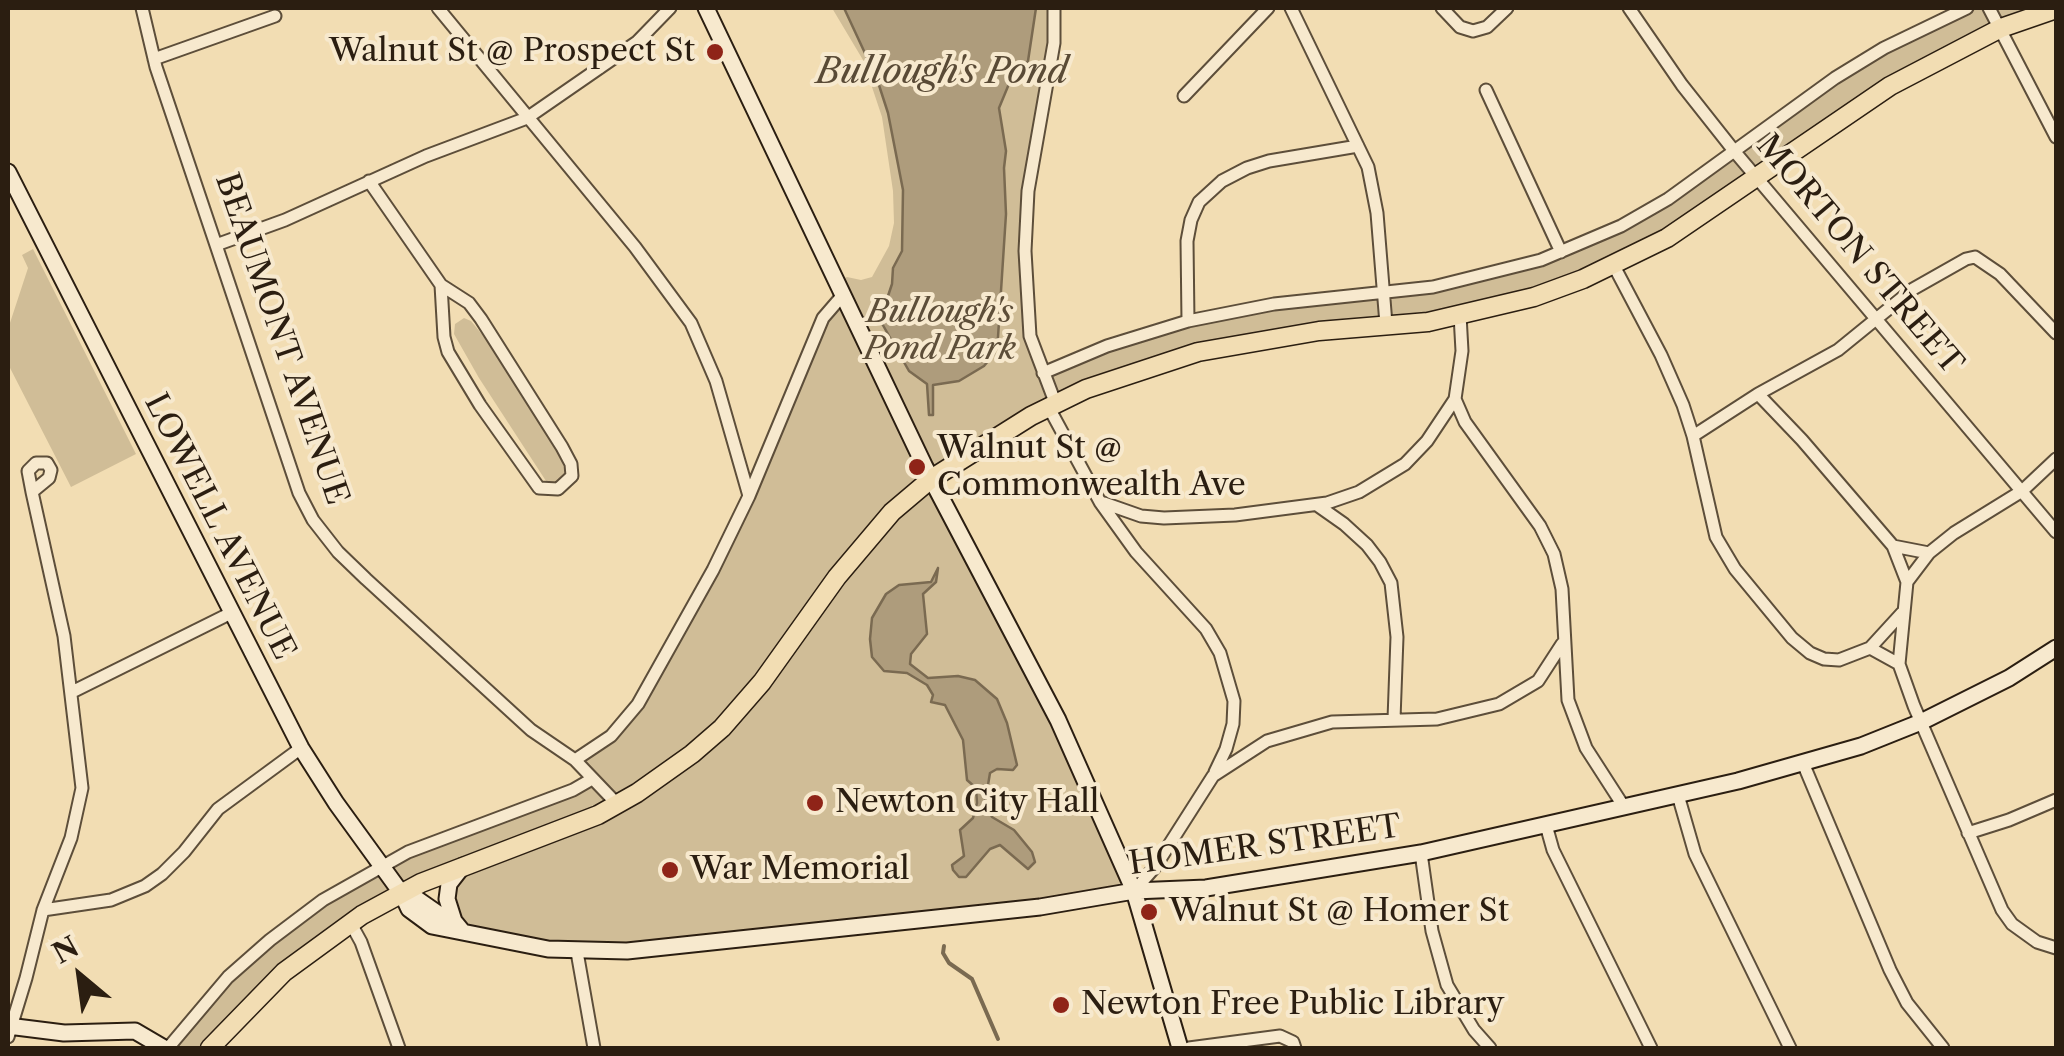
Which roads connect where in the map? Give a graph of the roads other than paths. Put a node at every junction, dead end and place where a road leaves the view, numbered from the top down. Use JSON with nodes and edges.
{"nodes":[{"id":1,"x":142,"y":8,"type":"edge"},
{"id":2,"x":438,"y":8,"type":"edge"},
{"id":3,"x":670,"y":8,"type":"edge"},
{"id":4,"x":706,"y":8,"type":"edge"},
{"id":5,"x":1055,"y":8,"type":"edge"},
{"id":6,"x":1268,"y":8,"type":"edge"},
{"id":7,"x":1291,"y":8,"type":"edge"},
{"id":8,"x":1442,"y":8,"type":"edge"},
{"id":9,"x":1507,"y":8,"type":"edge"},
{"id":10,"x":1629,"y":8,"type":"edge"},
{"id":11,"x":1967,"y":8,"type":"edge"},
{"id":12,"x":1990,"y":8,"type":"edge"},
{"id":13,"x":2056,"y":9,"type":"edge"},
{"id":14,"x":276,"y":16,"type":"dead end"},
{"id":15,"x":2001,"y":28,"type":"junction"},
{"id":16,"x":154,"y":59,"type":"junction"},
{"id":17,"x":1486,"y":90,"type":"dead end"},
{"id":18,"x":1184,"y":96,"type":"dead end"},
{"id":19,"x":527,"y":118,"type":"junction"},
{"id":20,"x":2056,"y":138,"type":"edge"},
{"id":21,"x":1358,"y":146,"type":"junction"},
{"id":22,"x":1735,"y":152,"type":"junction"},
{"id":23,"x":8,"y":172,"type":"edge"},
{"id":24,"x":1758,"y":177,"type":"junction"},
{"id":25,"x":369,"y":180,"type":"junction"},
{"id":26,"x":216,"y":245,"type":"junction"},
{"id":27,"x":1561,"y":252,"type":"junction"},
{"id":28,"x":1614,"y":266,"type":"junction"},
{"id":29,"x":441,"y":285,"type":"junction"},
{"id":30,"x":1384,"y":294,"type":"junction"},
{"id":31,"x":842,"y":296,"type":"junction"},
{"id":32,"x":1460,"y":316,"type":"junction"},
{"id":33,"x":1879,"y":320,"type":"junction"},
{"id":34,"x":1188,"y":321,"type":"junction"},
{"id":35,"x":1386,"y":324,"type":"junction"},
{"id":36,"x":2056,"y":334,"type":"edge"},
{"id":37,"x":1043,"y":373,"type":"junction"},
{"id":38,"x":1758,"y":394,"type":"junction"},
{"id":39,"x":1454,"y":399,"type":"junction"},
{"id":40,"x":1052,"y":404,"type":"junction"},
{"id":41,"x":1694,"y":436,"type":"junction"},
{"id":42,"x":2056,"y":459,"type":"edge"},
{"id":43,"x":931,"y":480,"type":"junction"},
{"id":44,"x":2022,"y":491,"type":"junction"},
{"id":45,"x":32,"y":492,"type":"dead end"},
{"id":46,"x":749,"y":496,"type":"junction"},
{"id":47,"x":1100,"y":502,"type":"junction"},
{"id":48,"x":1317,"y":505,"type":"junction"},
{"id":49,"x":2056,"y":532,"type":"edge"},
{"id":50,"x":1893,"y":546,"type":"junction"},
{"id":51,"x":1929,"y":552,"type":"junction"},
{"id":52,"x":1907,"y":582,"type":"junction"},
{"id":53,"x":231,"y":612,"type":"junction"},
{"id":54,"x":1902,"y":614,"type":"junction"},
{"id":55,"x":1563,"y":643,"type":"junction"},
{"id":56,"x":1870,"y":648,"type":"junction"},
{"id":57,"x":2056,"y":648,"type":"edge"},
{"id":58,"x":1899,"y":664,"type":"junction"},
{"id":59,"x":72,"y":692,"type":"junction"},
{"id":60,"x":1394,"y":719,"type":"junction"},
{"id":61,"x":1921,"y":722,"type":"junction"},
{"id":62,"x":302,"y":748,"type":"junction"},
{"id":63,"x":576,"y":760,"type":"junction"},
{"id":64,"x":1802,"y":763,"type":"junction"},
{"id":65,"x":1213,"y":776,"type":"junction"},
{"id":66,"x":592,"y":779,"type":"junction"},
{"id":67,"x":1678,"y":795,"type":"junction"},
{"id":68,"x":2056,"y":800,"type":"edge"},
{"id":69,"x":618,"y":805,"type":"junction"},
{"id":70,"x":1624,"y":808,"type":"junction"},
{"id":71,"x":1546,"y":825,"type":"junction"},
{"id":72,"x":1968,"y":833,"type":"junction"},
{"id":73,"x":1421,"y":854,"type":"junction"},
{"id":74,"x":381,"y":866,"type":"junction"},
{"id":75,"x":464,"y":866,"type":"junction"},
{"id":76,"x":1134,"y":891,"type":"junction"},
{"id":77,"x":402,"y":894,"type":"junction"},
{"id":78,"x":42,"y":910,"type":"junction"},
{"id":79,"x":350,"y":922,"type":"junction"},
{"id":80,"x":456,"y":930,"type":"junction"},
{"id":81,"x":2056,"y":948,"type":"edge"},
{"id":82,"x":577,"y":952,"type":"junction"},
{"id":83,"x":9,"y":1030,"type":"edge"},
{"id":84,"x":166,"y":1048,"type":"edge"},
{"id":85,"x":210,"y":1048,"type":"edge"},
{"id":86,"x":399,"y":1048,"type":"edge"},
{"id":87,"x":594,"y":1048,"type":"edge"},
{"id":88,"x":1180,"y":1048,"type":"edge"},
{"id":89,"x":1189,"y":1048,"type":"edge"},
{"id":90,"x":1295,"y":1048,"type":"edge"},
{"id":91,"x":1490,"y":1048,"type":"edge"},
{"id":92,"x":1651,"y":1048,"type":"edge"},
{"id":93,"x":1790,"y":1048,"type":"edge"},
{"id":94,"x":1943,"y":1048,"type":"edge"}],
"edges":[{"from":1,"to":16,"type":"street","name":"BEAUMONT AVENUE"},
{"from":2,"to":19,"type":"street"},
{"from":3,"to":19,"type":"street"},
{"from":4,"to":31,"type":"street"},
{"from":5,"to":37,"type":"street"},
{"from":6,"to":18,"type":"street"},
{"from":7,"to":21,"type":"street"},
{"from":8,"to":9,"type":"street"},
{"from":10,"to":22,"type":"street","name":"MORTON STREET"},
{"from":11,"to":22,"type":"street"},
{"from":12,"to":15,"type":"street"},
{"from":13,"to":15,"type":"main road"},
{"from":14,"to":16,"type":"street"},
{"from":15,"to":20,"type":"street"},
{"from":15,"to":24,"type":"main road"},
{"from":16,"to":26,"type":"street","name":"BEAUMONT AVENUE"},
{"from":17,"to":27,"type":"street"},
{"from":19,"to":25,"type":"street"},
{"from":19,"to":46,"type":"street"},
{"from":21,"to":30,"type":"street"},
{"from":21,"to":34,"type":"street"},
{"from":22,"to":24,"type":"street","name":"MORTON STREET"},
{"from":22,"to":27,"type":"street"},
{"from":23,"to":53,"type":"street","name":"LOWELL AVENUE"},
{"from":24,"to":28,"type":"main road"},
{"from":24,"to":33,"type":"street","name":"MORTON STREET"},
{"from":25,"to":26,"type":"street"},
{"from":25,"to":29,"type":"street"},
{"from":26,"to":63,"type":"street","name":"BEAUMONT AVENUE"},
{"from":27,"to":30,"type":"street"},
{"from":28,"to":32,"type":"main road"},
{"from":28,"to":41,"type":"street"},
{"from":29,"to":29,"type":"street"},
{"from":30,"to":34,"type":"street"},
{"from":30,"to":35,"type":"street"},
{"from":31,"to":43,"type":"street"},
{"from":31,"to":46,"type":"street"},
{"from":32,"to":35,"type":"main road"},
{"from":32,"to":39,"type":"street"},
{"from":33,"to":36,"type":"street"},
{"from":33,"to":38,"type":"street"},
{"from":33,"to":44,"type":"street","name":"MORTON STREET"},
{"from":34,"to":37,"type":"street"},
{"from":35,"to":40,"type":"main road"},
{"from":37,"to":40,"type":"street"},
{"from":38,"to":41,"type":"street"},
{"from":38,"to":50,"type":"street"},
{"from":39,"to":48,"type":"street"},
{"from":39,"to":55,"type":"street"},
{"from":40,"to":43,"type":"main road"},
{"from":40,"to":47,"type":"street"},
{"from":41,"to":56,"type":"street"},
{"from":42,"to":44,"type":"street"},
{"from":43,"to":69,"type":"main road"},
{"from":43,"to":76,"type":"street"},
{"from":44,"to":49,"type":"street","name":"MORTON STREET"},
{"from":44,"to":51,"type":"street"},
{"from":45,"to":59,"type":"street"},
{"from":46,"to":63,"type":"street"},
{"from":47,"to":48,"type":"street"},
{"from":47,"to":65,"type":"street"},
{"from":48,"to":60,"type":"street"},
{"from":50,"to":51,"type":"street"},
{"from":50,"to":52,"type":"street"},
{"from":51,"to":52,"type":"street"},
{"from":52,"to":54,"type":"street"},
{"from":53,"to":59,"type":"street"},
{"from":53,"to":62,"type":"street","name":"LOWELL AVENUE"},
{"from":54,"to":56,"type":"street"},
{"from":54,"to":58,"type":"street"},
{"from":55,"to":60,"type":"street"},
{"from":55,"to":70,"type":"street"},
{"from":56,"to":58,"type":"street"},
{"from":57,"to":61,"type":"street","name":"HOMER STREET"},
{"from":58,"to":61,"type":"street"},
{"from":59,"to":78,"type":"street"},
{"from":60,"to":65,"type":"street"},
{"from":61,"to":64,"type":"street","name":"HOMER STREET"},
{"from":61,"to":72,"type":"street"},
{"from":62,"to":74,"type":"street","name":"LOWELL AVENUE"},
{"from":62,"to":78,"type":"street"},
{"from":63,"to":66,"type":"street","name":"BEAUMONT AVENUE"},
{"from":64,"to":67,"type":"street","name":"HOMER STREET"},
{"from":64,"to":94,"type":"street"},
{"from":65,"to":76,"type":"street"},
{"from":66,"to":69,"type":"street","name":"BEAUMONT AVENUE"},
{"from":66,"to":74,"type":"street"},
{"from":67,"to":70,"type":"street","name":"HOMER STREET"},
{"from":67,"to":93,"type":"street"},
{"from":68,"to":72,"type":"street"},
{"from":69,"to":75,"type":"main road"},
{"from":70,"to":71,"type":"street","name":"HOMER STREET"},
{"from":71,"to":73,"type":"street","name":"HOMER STREET"},
{"from":71,"to":92,"type":"street"},
{"from":72,"to":81,"type":"street"},
{"from":73,"to":76,"type":"street","name":"HOMER STREET"},
{"from":73,"to":91,"type":"street"},
{"from":74,"to":77,"type":"street","name":"LOWELL AVENUE"},
{"from":74,"to":84,"type":"street"},
{"from":75,"to":77,"type":"main road"},
{"from":75,"to":80,"type":"street"},
{"from":76,"to":82,"type":"street","name":"HOMER STREET"},
{"from":76,"to":88,"type":"street"},
{"from":77,"to":79,"type":"main road"},
{"from":77,"to":80,"type":"street","name":"HOMER STREET"},
{"from":78,"to":83,"type":"street"},
{"from":79,"to":85,"type":"main road"},
{"from":79,"to":86,"type":"street"},
{"from":80,"to":82,"type":"street","name":"HOMER STREET"},
{"from":82,"to":87,"type":"street"},
{"from":83,"to":84,"type":"street"},
{"from":89,"to":90,"type":"street"}]}
